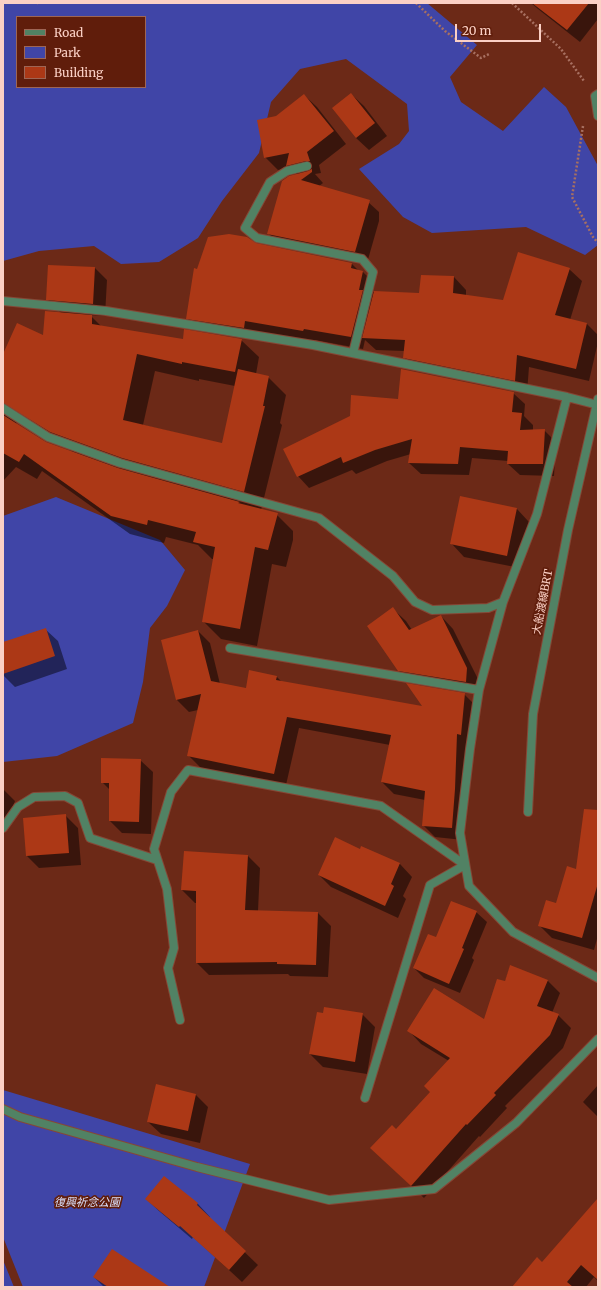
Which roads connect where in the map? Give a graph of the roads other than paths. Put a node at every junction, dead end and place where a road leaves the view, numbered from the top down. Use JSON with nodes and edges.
{"nodes":[{"id":1,"x":597,"y":95,"type":"edge"},
{"id":2,"x":598,"y":113,"type":"edge"},
{"id":3,"x":308,"y":166,"type":"dead end"},
{"id":4,"x":3,"y":301,"type":"edge"},
{"id":5,"x":353,"y":353,"type":"junction"},
{"id":6,"x":567,"y":397,"type":"junction"},
{"id":7,"x":598,"y":403,"type":"edge"},
{"id":8,"x":3,"y":408,"type":"edge"},
{"id":9,"x":503,"y":602,"type":"junction"},
{"id":10,"x":230,"y":648,"type":"dead end"},
{"id":11,"x":479,"y":690,"type":"junction"},
{"id":12,"x":528,"y":812,"type":"dead end"},
{"id":13,"x":3,"y":828,"type":"edge"},
{"id":14,"x":157,"y":860,"type":"junction"},
{"id":15,"x":465,"y":865,"type":"junction"},
{"id":16,"x":598,"y":978,"type":"edge"},
{"id":17,"x":180,"y":1020,"type":"dead end"},
{"id":18,"x":598,"y":1039,"type":"edge"},
{"id":19,"x":365,"y":1098,"type":"dead end"},
{"id":20,"x":3,"y":1109,"type":"edge"}],
"edges":[{"from":1,"to":2,"type":"street"},
{"from":3,"to":5,"type":"street"},
{"from":4,"to":5,"type":"street"},
{"from":5,"to":6,"type":"street"},
{"from":6,"to":7,"type":"street"},
{"from":6,"to":9,"type":"street"},
{"from":7,"to":12,"type":"street","name":"大船渡線BRT"},
{"from":8,"to":9,"type":"street"},
{"from":9,"to":11,"type":"street"},
{"from":10,"to":11,"type":"street"},
{"from":11,"to":15,"type":"street"},
{"from":13,"to":14,"type":"street"},
{"from":14,"to":15,"type":"street"},
{"from":14,"to":17,"type":"street"},
{"from":15,"to":16,"type":"street"},
{"from":15,"to":19,"type":"street"},
{"from":18,"to":20,"type":"street"}]}
